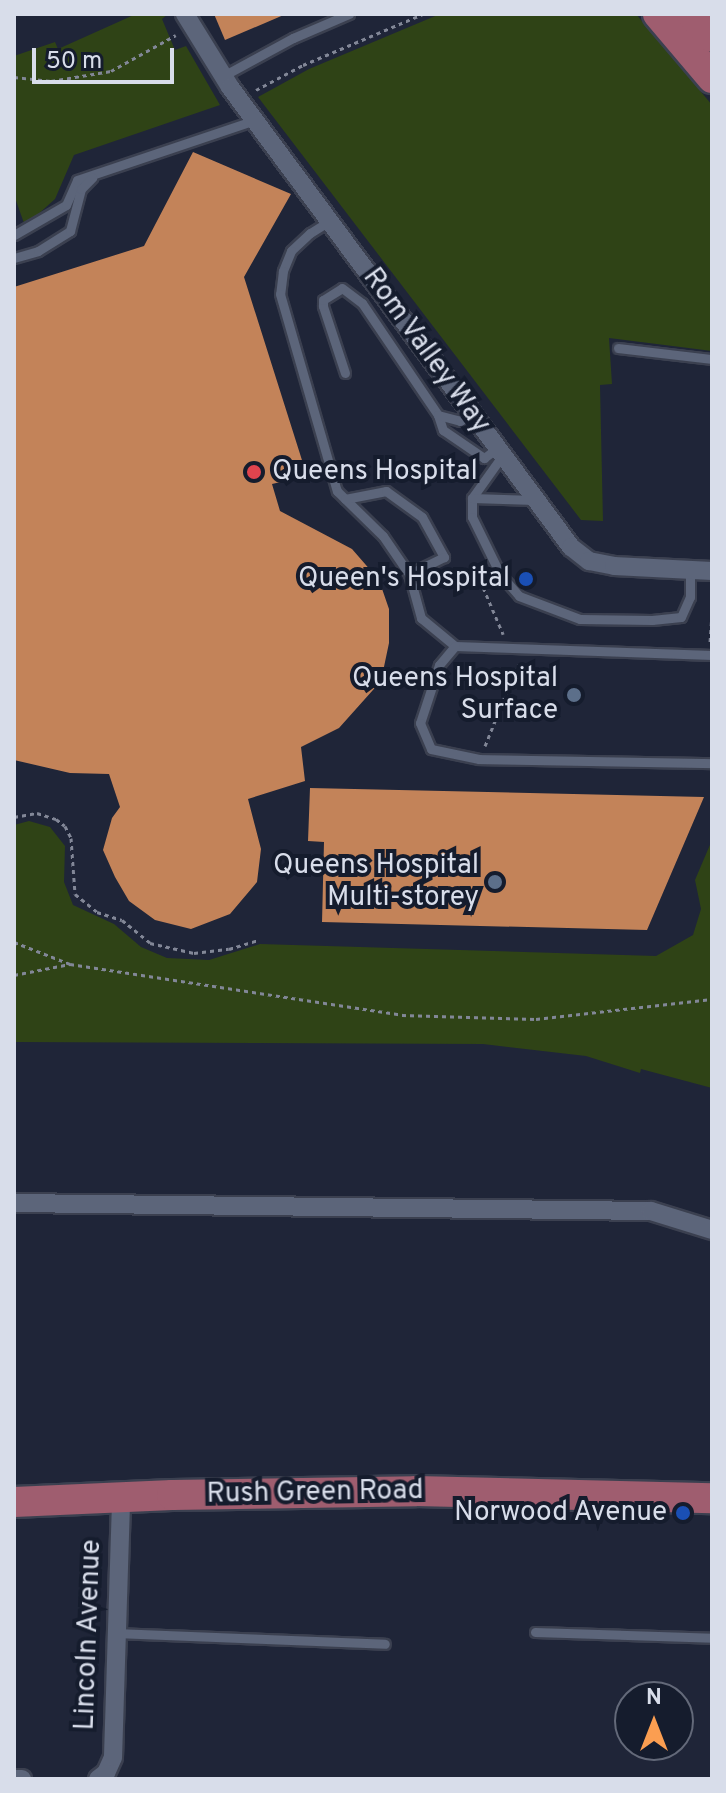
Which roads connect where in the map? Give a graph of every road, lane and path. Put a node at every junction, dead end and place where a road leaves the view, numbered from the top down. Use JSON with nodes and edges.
{"nodes":[{"id":1,"x":349,"y":14,"type":"edge"},
{"id":2,"x":423,"y":14,"type":"edge"},
{"id":3,"x":658,"y":14,"type":"edge"},
{"id":4,"x":692,"y":14,"type":"edge"},
{"id":5,"x":188,"y":20,"type":"edge"},
{"id":6,"x":712,"y":37,"type":"edge"},
{"id":7,"x":223,"y":76,"type":"junction"},
{"id":8,"x":14,"y":77,"type":"edge"},
{"id":9,"x":712,"y":78,"type":"edge"},
{"id":10,"x":254,"y":91,"type":"dead end"},
{"id":11,"x":255,"y":120,"type":"junction"},
{"id":12,"x":92,"y":178,"type":"junction"},
{"id":13,"x":331,"y":220,"type":"junction"},
{"id":14,"x":14,"y":235,"type":"edge"},
{"id":15,"x":14,"y":258,"type":"edge"},
{"id":16,"x":618,"y":348,"type":"dead end"},
{"id":17,"x":712,"y":359,"type":"edge"},
{"id":18,"x":345,"y":373,"type":"dead end"},
{"id":19,"x":471,"y":414,"type":"junction"},
{"id":20,"x":438,"y":415,"type":"junction"},
{"id":21,"x":499,"y":453,"type":"junction"},
{"id":22,"x":472,"y":498,"type":"junction"},
{"id":23,"x":345,"y":499,"type":"junction"},
{"id":24,"x":534,"y":500,"type":"junction"},
{"id":25,"x":690,"y":569,"type":"junction"},
{"id":26,"x":712,"y":571,"type":"edge"},
{"id":27,"x":409,"y":574,"type":"junction"},
{"id":28,"x":488,"y":578,"type":"dead end"},
{"id":29,"x":504,"y":637,"type":"dead end"},
{"id":30,"x":455,"y":646,"type":"junction"},
{"id":31,"x":712,"y":655,"type":"edge"},
{"id":32,"x":521,"y":658,"type":"dead end"},
{"id":33,"x":483,"y":749,"type":"dead end"},
{"id":34,"x":712,"y":763,"type":"edge"},
{"id":35,"x":14,"y":817,"type":"edge"},
{"id":36,"x":259,"y":940,"type":"dead end"},
{"id":37,"x":14,"y":942,"type":"edge"},
{"id":38,"x":70,"y":964,"type":"junction"},
{"id":39,"x":14,"y":975,"type":"edge"},
{"id":40,"x":712,"y":999,"type":"edge"},
{"id":41,"x":14,"y":1203,"type":"edge"},
{"id":42,"x":712,"y":1230,"type":"edge"},
{"id":43,"x":121,"y":1496,"type":"junction"},
{"id":44,"x":712,"y":1498,"type":"edge"},
{"id":45,"x":14,"y":1502,"type":"edge"},
{"id":46,"x":535,"y":1632,"type":"dead end"},
{"id":47,"x":115,"y":1633,"type":"junction"},
{"id":48,"x":712,"y":1638,"type":"edge"},
{"id":49,"x":385,"y":1644,"type":"dead end"},
{"id":50,"x":105,"y":1777,"type":"edge"},
{"id":51,"x":14,"y":1779,"type":"edge"},
{"id":52,"x":22,"y":1779,"type":"edge"}],
"edges":[{"from":1,"to":7,"type":"lane"},
{"from":2,"to":10,"type":"path"},
{"from":3,"to":9,"type":"main road"},
{"from":4,"to":6,"type":"main road"},
{"from":5,"to":7,"type":"street","name":"Rom Valley Way"},
{"from":5,"to":8,"type":"path"},
{"from":7,"to":11,"type":"street","name":"Rom Valley Way"},
{"from":11,"to":12,"type":"lane"},
{"from":11,"to":13,"type":"street","name":"Rom Valley Way"},
{"from":12,"to":14,"type":"lane"},
{"from":12,"to":15,"type":"lane"},
{"from":13,"to":19,"type":"street","name":"Rom Valley Way"},
{"from":13,"to":23,"type":"lane"},
{"from":16,"to":17,"type":"lane"},
{"from":18,"to":20,"type":"lane"},
{"from":19,"to":20,"type":"lane"},
{"from":19,"to":21,"type":"street","name":"Rom Valley Way"},
{"from":20,"to":21,"type":"lane"},
{"from":21,"to":22,"type":"lane"},
{"from":21,"to":24,"type":"street","name":"Rom Valley Way"},
{"from":22,"to":24,"type":"lane"},
{"from":22,"to":25,"type":"lane"},
{"from":23,"to":27,"type":"lane"},
{"from":23,"to":27,"type":"lane"},
{"from":24,"to":25,"type":"street","name":"Rom Valley Way"},
{"from":25,"to":26,"type":"street","name":"Rom Valley Way"},
{"from":27,"to":30,"type":"lane"},
{"from":28,"to":29,"type":"path"},
{"from":30,"to":31,"type":"lane"},
{"from":30,"to":34,"type":"lane"},
{"from":32,"to":33,"type":"path"},
{"from":35,"to":36,"type":"path"},
{"from":37,"to":38,"type":"path"},
{"from":38,"to":39,"type":"path"},
{"from":38,"to":40,"type":"path"},
{"from":41,"to":42,"type":"street"},
{"from":43,"to":44,"type":"main road","name":"Rush Green Road"},
{"from":43,"to":45,"type":"main road","name":"Rush Green Road"},
{"from":43,"to":47,"type":"street","name":"Lincoln Avenue"},
{"from":46,"to":48,"type":"lane"},
{"from":47,"to":49,"type":"lane"},
{"from":47,"to":50,"type":"street","name":"Lincoln Avenue"},
{"from":51,"to":52,"type":"street"}]}
